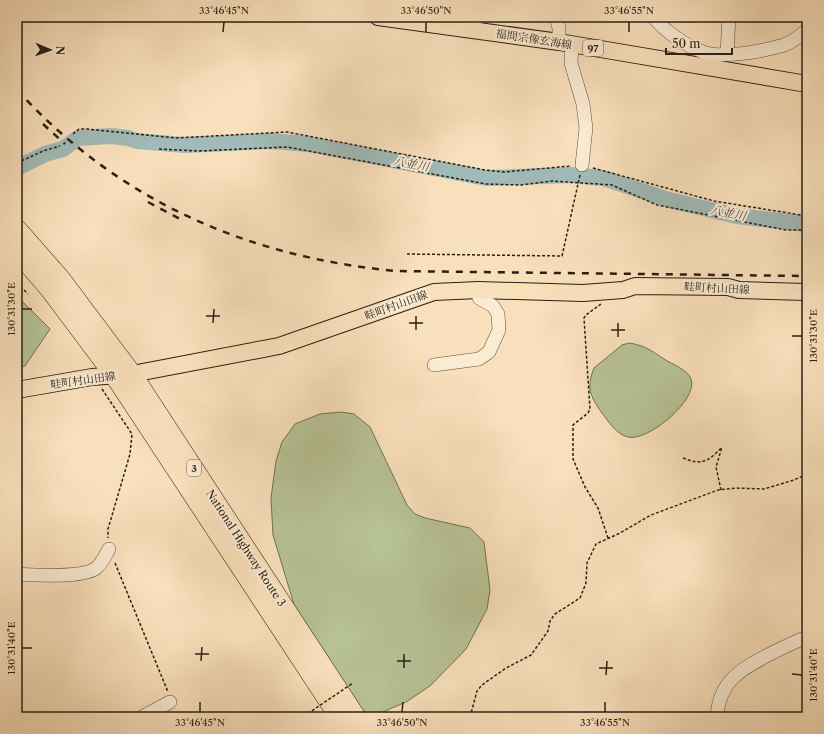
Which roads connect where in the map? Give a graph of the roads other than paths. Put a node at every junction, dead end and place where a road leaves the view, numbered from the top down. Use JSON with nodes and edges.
{"nodes":[{"id":1,"x":378,"y":17,"type":"edge"},
{"id":2,"x":556,"y":17,"type":"edge"},
{"id":3,"x":653,"y":17,"type":"edge"},
{"id":4,"x":729,"y":17,"type":"edge"},
{"id":5,"x":474,"y":23,"type":"edge"},
{"id":6,"x":807,"y":30,"type":"edge"},
{"id":7,"x":565,"y":43,"type":"junction"},
{"id":8,"x":719,"y":59,"type":"junction"},
{"id":9,"x":807,"y":84,"type":"edge"},
{"id":10,"x":582,"y":165,"type":"road end"},
{"id":11,"x":17,"y":229,"type":"edge"},
{"id":12,"x":17,"y":251,"type":"edge"},
{"id":13,"x":478,"y":290,"type":"junction"},
{"id":14,"x":807,"y":292,"type":"edge"},
{"id":15,"x":434,"y":365,"type":"dead end"},
{"id":16,"x":123,"y":374,"type":"junction"},
{"id":17,"x":17,"y":390,"type":"edge"},
{"id":18,"x":109,"y":549,"type":"road end"},
{"id":19,"x":17,"y":574,"type":"edge"},
{"id":20,"x":807,"y":637,"type":"edge"},
{"id":21,"x":170,"y":702,"type":"road end"},
{"id":22,"x":142,"y":717,"type":"edge"},
{"id":23,"x":339,"y":717,"type":"edge"},
{"id":24,"x":356,"y":717,"type":"edge"},
{"id":25,"x":717,"y":717,"type":"edge"}],
"edges":[{"from":1,"to":5,"type":"main road","name":"福間宗像玄海線","number":"97"},
{"from":2,"to":7,"type":"street"},
{"from":3,"to":8,"type":"street"},
{"from":4,"to":8,"type":"street"},
{"from":5,"to":7,"type":"main road","name":"福間宗像玄海線","number":"97"},
{"from":6,"to":8,"type":"street"},
{"from":7,"to":8,"type":"main road","name":"福間宗像玄海線","number":"97"},
{"from":7,"to":10,"type":"street"},
{"from":8,"to":9,"type":"main road","name":"福間宗像玄海線","number":"97"},
{"from":11,"to":16,"type":"highway","name":"National Highway Route 3","number":"3"},
{"from":12,"to":16,"type":"highway","name":"National Highway Route 3","number":"3"},
{"from":13,"to":14,"type":"main road","name":"畦町村山田線"},
{"from":13,"to":15,"type":"street"},
{"from":13,"to":16,"type":"main road","name":"畦町村山田線"},
{"from":16,"to":17,"type":"main road","name":"畦町村山田線"},
{"from":16,"to":23,"type":"highway","name":"National Highway Route 3","number":"3"},
{"from":16,"to":24,"type":"highway","name":"National Highway Route 3","number":"3"},
{"from":18,"to":19,"type":"street"},
{"from":20,"to":25,"type":"street"},
{"from":21,"to":22,"type":"street"}]}
